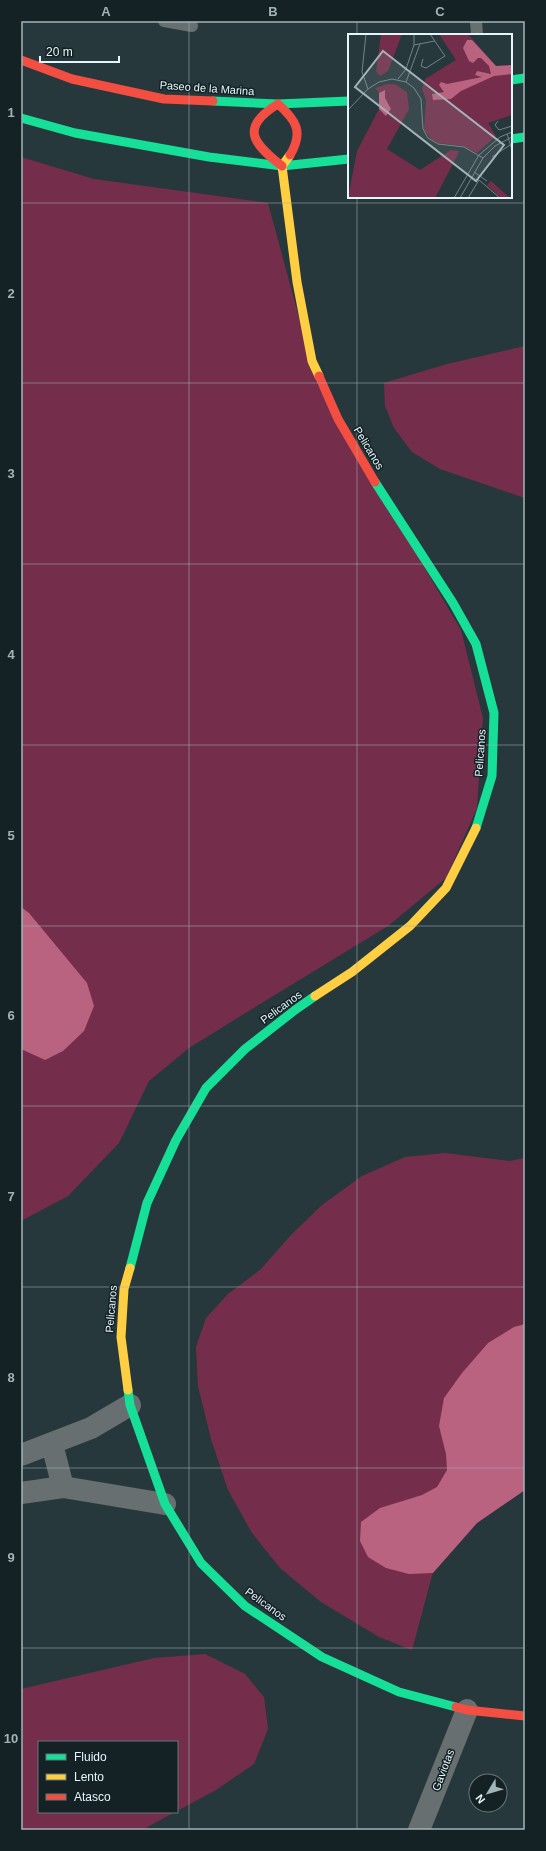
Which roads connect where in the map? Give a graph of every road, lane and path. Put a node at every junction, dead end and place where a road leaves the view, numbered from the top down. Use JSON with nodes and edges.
{"nodes":[{"id":1,"x":164,"y":21,"type":"edge"},
{"id":2,"x":476,"y":21,"type":"edge"},
{"id":3,"x":192,"y":26,"type":"dead end"},
{"id":4,"x":477,"y":34,"type":"edge"},
{"id":5,"x":21,"y":60,"type":"edge"},
{"id":6,"x":525,"y":78,"type":"edge"},
{"id":7,"x":512,"y":80,"type":"edge"},
{"id":8,"x":348,"y":101,"type":"edge"},
{"id":9,"x":278,"y":104,"type":"junction"},
{"id":10,"x":21,"y":118,"type":"edge"},
{"id":11,"x":525,"y":137,"type":"edge"},
{"id":12,"x":512,"y":139,"type":"edge"},
{"id":13,"x":348,"y":159,"type":"edge"},
{"id":14,"x":282,"y":166,"type":"junction"},
{"id":15,"x":130,"y":1405,"type":"junction"},
{"id":16,"x":52,"y":1444,"type":"junction"},
{"id":17,"x":21,"y":1456,"type":"edge"},
{"id":18,"x":63,"y":1487,"type":"junction"},
{"id":19,"x":21,"y":1493,"type":"edge"},
{"id":20,"x":165,"y":1504,"type":"junction"},
{"id":21,"x":467,"y":1710,"type":"junction"},
{"id":22,"x":525,"y":1716,"type":"edge"},
{"id":23,"x":419,"y":1830,"type":"edge"}],
"edges":[{"from":1,"to":3,"type":"lane"},
{"from":2,"to":4,"type":"lane"},
{"from":5,"to":9,"type":"street","name":"Paseo de la Marina"},
{"from":6,"to":7,"type":"street"},
{"from":8,"to":9,"type":"street","name":"Paseo de la Marina"},
{"from":9,"to":14,"type":"street"},
{"from":9,"to":14,"type":"street"},
{"from":10,"to":14,"type":"street"},
{"from":11,"to":12,"type":"street"},
{"from":13,"to":14,"type":"street"},
{"from":14,"to":15,"type":"street","name":"Pelicanos"},
{"from":15,"to":16,"type":"street"},
{"from":15,"to":20,"type":"street","name":"Pelicanos"},
{"from":16,"to":17,"type":"street"},
{"from":16,"to":18,"type":"street"},
{"from":18,"to":19,"type":"street"},
{"from":18,"to":20,"type":"street"},
{"from":20,"to":21,"type":"street","name":"Pelicanos"},
{"from":21,"to":22,"type":"street","name":"Pelicanos"},
{"from":21,"to":23,"type":"street","name":"Gaviotas"}]}
